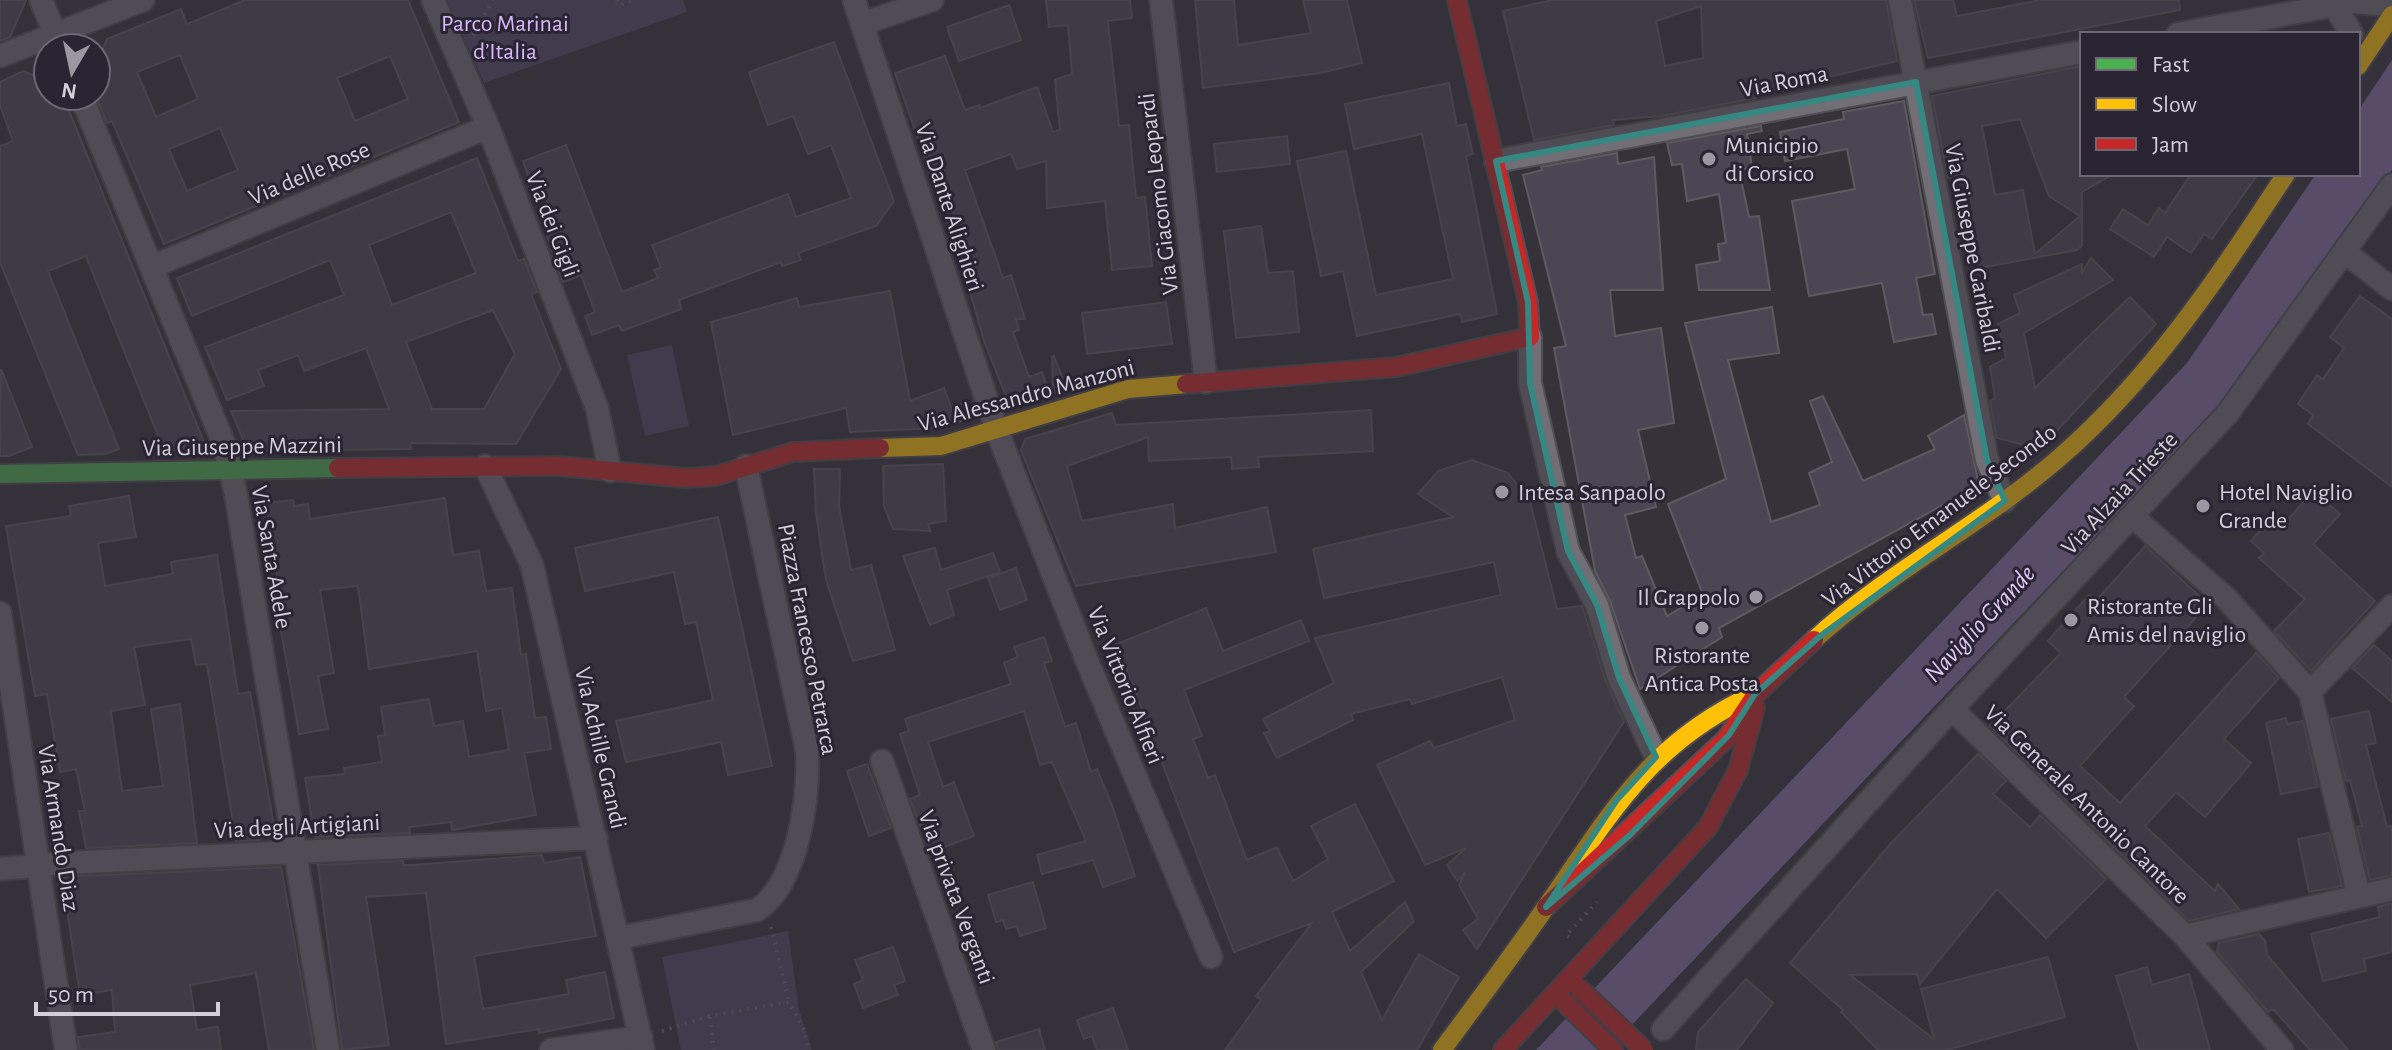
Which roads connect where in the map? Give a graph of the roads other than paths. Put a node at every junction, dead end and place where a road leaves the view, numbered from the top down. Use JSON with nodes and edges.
{"nodes":[{"id":1,"x":41,"y":0,"type":"edge"},
{"id":2,"x":143,"y":0,"type":"edge"},
{"id":3,"x":433,"y":0,"type":"edge"},
{"id":4,"x":854,"y":0,"type":"edge"},
{"id":5,"x":932,"y":0,"type":"edge"},
{"id":6,"x":1161,"y":0,"type":"edge"},
{"id":7,"x":1457,"y":0,"type":"edge"},
{"id":8,"x":1900,"y":0,"type":"edge"},
{"id":9,"x":2341,"y":4,"type":"junction"},
{"id":10,"x":2392,"y":5,"type":"edge"},
{"id":11,"x":2392,"y":15,"type":"edge"},
{"id":12,"x":862,"y":24,"type":"junction"},
{"id":13,"x":55,"y":32,"type":"edge"},
{"id":14,"x":75,"y":32,"type":"edge"},
{"id":15,"x":2189,"y":32,"type":"edge"},
{"id":16,"x":2351,"y":32,"type":"edge"},
{"id":17,"x":32,"y":47,"type":"edge"},
{"id":18,"x":2080,"y":52,"type":"edge"},
{"id":19,"x":2361,"y":54,"type":"edge"},
{"id":20,"x":0,"y":56,"type":"edge"},
{"id":21,"x":1916,"y":82,"type":"junction"},
{"id":22,"x":88,"y":112,"type":"edge"},
{"id":23,"x":488,"y":127,"type":"junction"},
{"id":24,"x":1496,"y":161,"type":"junction"},
{"id":25,"x":2285,"y":176,"type":"edge"},
{"id":26,"x":2392,"y":185,"type":"edge"},
{"id":27,"x":2346,"y":253,"type":"junction"},
{"id":28,"x":151,"y":267,"type":"junction"},
{"id":29,"x":2392,"y":289,"type":"edge"},
{"id":30,"x":1530,"y":337,"type":"junction"},
{"id":31,"x":1206,"y":382,"type":"junction"},
{"id":32,"x":997,"y":431,"type":"junction"},
{"id":33,"x":485,"y":466,"type":"junction"},
{"id":34,"x":746,"y":466,"type":"junction"},
{"id":35,"x":229,"y":470,"type":"junction"},
{"id":36,"x":610,"y":471,"type":"junction"},
{"id":37,"x":0,"y":474,"type":"edge"},
{"id":38,"x":2005,"y":501,"type":"junction"},
{"id":39,"x":2133,"y":517,"type":"junction"},
{"id":40,"x":2392,"y":606,"type":"edge"},
{"id":41,"x":0,"y":613,"type":"edge"},
{"id":42,"x":2310,"y":692,"type":"junction"},
{"id":43,"x":1755,"y":694,"type":"junction"},
{"id":44,"x":1952,"y":709,"type":"junction"},
{"id":45,"x":1656,"y":757,"type":"junction"},
{"id":46,"x":882,"y":761,"type":"dead end"},
{"id":47,"x":596,"y":838,"type":"junction"},
{"id":48,"x":295,"y":852,"type":"junction"},
{"id":49,"x":38,"y":865,"type":"junction"},
{"id":50,"x":0,"y":869,"type":"edge"},
{"id":51,"x":2392,"y":889,"type":"edge"},
{"id":52,"x":2359,"y":896,"type":"junction"},
{"id":53,"x":1546,"y":907,"type":"junction"},
{"id":54,"x":2185,"y":936,"type":"junction"},
{"id":55,"x":619,"y":938,"type":"junction"},
{"id":56,"x":1211,"y":957,"type":"dead end"},
{"id":57,"x":1574,"y":983,"type":"junction"},
{"id":58,"x":1560,"y":998,"type":"junction"},
{"id":59,"x":1663,"y":1029,"type":"dead end"},
{"id":60,"x":642,"y":1044,"type":"edge"},
{"id":61,"x":66,"y":1050,"type":"edge"},
{"id":62,"x":328,"y":1050,"type":"edge"},
{"id":63,"x":551,"y":1050,"type":"edge"},
{"id":64,"x":984,"y":1050,"type":"edge"},
{"id":65,"x":1442,"y":1050,"type":"edge"},
{"id":66,"x":1503,"y":1050,"type":"edge"},
{"id":67,"x":1613,"y":1050,"type":"edge"},
{"id":68,"x":1644,"y":1050,"type":"edge"},
{"id":69,"x":2282,"y":1050,"type":"edge"}],
"edges":[{"from":1,"to":13,"type":"street"},
{"from":2,"to":14,"type":"street"},
{"from":3,"to":23,"type":"street","name":"Via dei Gigli"},
{"from":4,"to":12,"type":"street","name":"Via Dante Alighieri"},
{"from":5,"to":12,"type":"street"},
{"from":6,"to":31,"type":"street","name":"Via Giacomo Leopardi"},
{"from":7,"to":24,"type":"main road"},
{"from":8,"to":21,"type":"street","name":"Via Giuseppe Garibaldi"},
{"from":9,"to":10,"type":"street"},
{"from":9,"to":15,"type":"street"},
{"from":9,"to":16,"type":"street"},
{"from":11,"to":19,"type":"main road"},
{"from":12,"to":32,"type":"street","name":"Via Dante Alighieri"},
{"from":17,"to":20,"type":"street"},
{"from":18,"to":21,"type":"street","name":"Via Roma"},
{"from":21,"to":24,"type":"street","name":"Via Roma"},
{"from":21,"to":38,"type":"street","name":"Via Giuseppe Garibaldi"},
{"from":22,"to":28,"type":"street","name":"Via Santa Adele"},
{"from":23,"to":28,"type":"street","name":"Via delle Rose"},
{"from":23,"to":36,"type":"street","name":"Via dei Gigli"},
{"from":24,"to":30,"type":"main road"},
{"from":25,"to":38,"type":"main road","name":"Via Vittorio Emanuele Secondo"},
{"from":26,"to":27,"type":"street","name":"Via Alzaia Trieste"},
{"from":27,"to":29,"type":"street"},
{"from":27,"to":39,"type":"street","name":"Via Alzaia Trieste"},
{"from":28,"to":35,"type":"street","name":"Via Santa Adele"},
{"from":30,"to":31,"type":"main road","name":"Via Alessandro Manzoni"},
{"from":30,"to":45,"type":"street"},
{"from":31,"to":32,"type":"main road","name":"Via Alessandro Manzoni"},
{"from":32,"to":34,"type":"main road","name":"Via Alessandro Manzoni"},
{"from":32,"to":56,"type":"street","name":"Via Vittorio Alfieri"},
{"from":33,"to":35,"type":"main road","name":"Via Giuseppe Mazzini"},
{"from":33,"to":36,"type":"main road","name":"Via Alessandro Manzoni"},
{"from":33,"to":47,"type":"street","name":"Via Achille Grandi"},
{"from":34,"to":36,"type":"main road","name":"Via Alessandro Manzoni"},
{"from":34,"to":55,"type":"street","name":"Piazza Francesco Petrarca"},
{"from":35,"to":37,"type":"main road","name":"Via Giuseppe Mazzini"},
{"from":35,"to":48,"type":"street","name":"Via Santa Adele"},
{"from":38,"to":43,"type":"main road","name":"Via Vittorio Emanuele Secondo"},
{"from":39,"to":42,"type":"street"},
{"from":39,"to":44,"type":"street","name":"Via Alzaia Trieste"},
{"from":40,"to":42,"type":"street"},
{"from":41,"to":49,"type":"street","name":"Via Armando Diaz"},
{"from":42,"to":52,"type":"street"},
{"from":43,"to":45,"type":"main road","name":"Via Vittorio Emanuele Secondo"},
{"from":43,"to":53,"type":"main road","name":"Via Vittorio Emanuele Secondo"},
{"from":43,"to":57,"type":"main road"},
{"from":44,"to":54,"type":"street","name":"Via Generale Antonio Cantore"},
{"from":44,"to":59,"type":"street","name":"Via Alzaia Trieste"},
{"from":45,"to":53,"type":"main road","name":"Via Vittorio Emanuele Secondo"},
{"from":46,"to":64,"type":"street","name":"Via privata Verganti"},
{"from":47,"to":48,"type":"street","name":"Via degli Artigiani"},
{"from":47,"to":55,"type":"street","name":"Via Achille Grandi"},
{"from":48,"to":49,"type":"street","name":"Via degli Artigiani"},
{"from":48,"to":62,"type":"street","name":"Via Santa Adele"},
{"from":49,"to":50,"type":"street","name":"Via degli Artigiani"},
{"from":49,"to":61,"type":"street","name":"Via Armando Diaz"},
{"from":51,"to":52,"type":"street"},
{"from":52,"to":54,"type":"street"},
{"from":53,"to":65,"type":"main road","name":"Via Vittorio Emanuele Secondo"},
{"from":54,"to":69,"type":"street","name":"Via Generale Antonio Cantore"},
{"from":55,"to":60,"type":"street","name":"Via Achille Grandi"},
{"from":57,"to":58,"type":"main road"},
{"from":57,"to":68,"type":"main road","bridge":true},
{"from":58,"to":66,"type":"main road"},
{"from":58,"to":67,"type":"main road"},
{"from":60,"to":63,"type":"street"}]}
